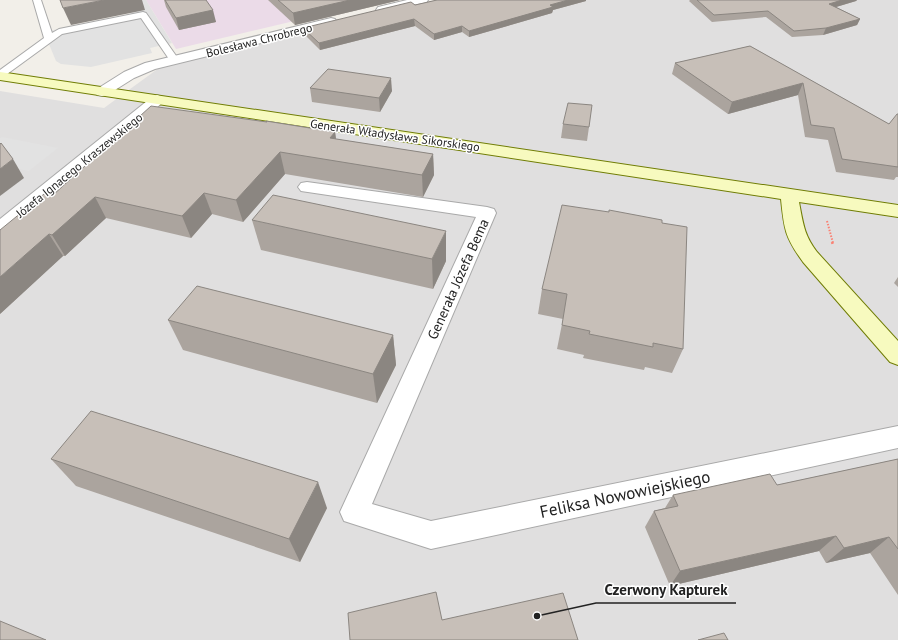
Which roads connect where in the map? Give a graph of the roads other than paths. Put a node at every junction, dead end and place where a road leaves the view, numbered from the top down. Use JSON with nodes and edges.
{"nodes":[{"id":1,"x":37,"y":0,"type":"edge"},
{"id":2,"x":422,"y":0,"type":"edge"},
{"id":3,"x":368,"y":13,"type":"edge"},
{"id":4,"x":344,"y":19,"type":"edge"},
{"id":5,"x":49,"y":39,"type":"junction"},
{"id":6,"x":174,"y":60,"type":"junction"},
{"id":7,"x":0,"y":75,"type":"edge"},
{"id":8,"x":102,"y":92,"type":"junction"},
{"id":9,"x":157,"y":100,"type":"junction"},
{"id":10,"x":307,"y":187,"type":"dead end"},
{"id":11,"x":789,"y":194,"type":"junction"},
{"id":12,"x":898,"y":211,"type":"edge"},
{"id":13,"x":0,"y":229,"type":"edge"},
{"id":14,"x":898,"y":356,"type":"edge"},
{"id":15,"x":898,"y":437,"type":"edge"},
{"id":16,"x":354,"y":512,"type":"joint"}],
"edges":[{"from":1,"to":5,"type":"lane"},
{"from":2,"to":3,"type":"street"},
{"from":4,"to":6,"type":"street","name":"Bolesława Chrobrego"},
{"from":5,"to":6,"type":"lane"},
{"from":5,"to":7,"type":"lane"},
{"from":6,"to":8,"type":"street","name":"Bolesława Chrobrego"},
{"from":7,"to":8,"type":"main road","name":"Generała Władysława Sikorskiego"},
{"from":8,"to":9,"type":"main road","name":"Generała Władysława Sikorskiego"},
{"from":9,"to":11,"type":"main road","name":"Generała Władysława Sikorskiego"},
{"from":9,"to":13,"type":"street","name":"Józefa Ignacego Kraszewskiego"},
{"from":10,"to":16,"type":"street","name":"Generała Józefa Bema"},
{"from":11,"to":12,"type":"main road","name":"Generała Władysława Sikorskiego"},
{"from":11,"to":14,"type":"main road"},
{"from":15,"to":16,"type":"street","name":"Feliksa Nowowiejskiego"}]}
